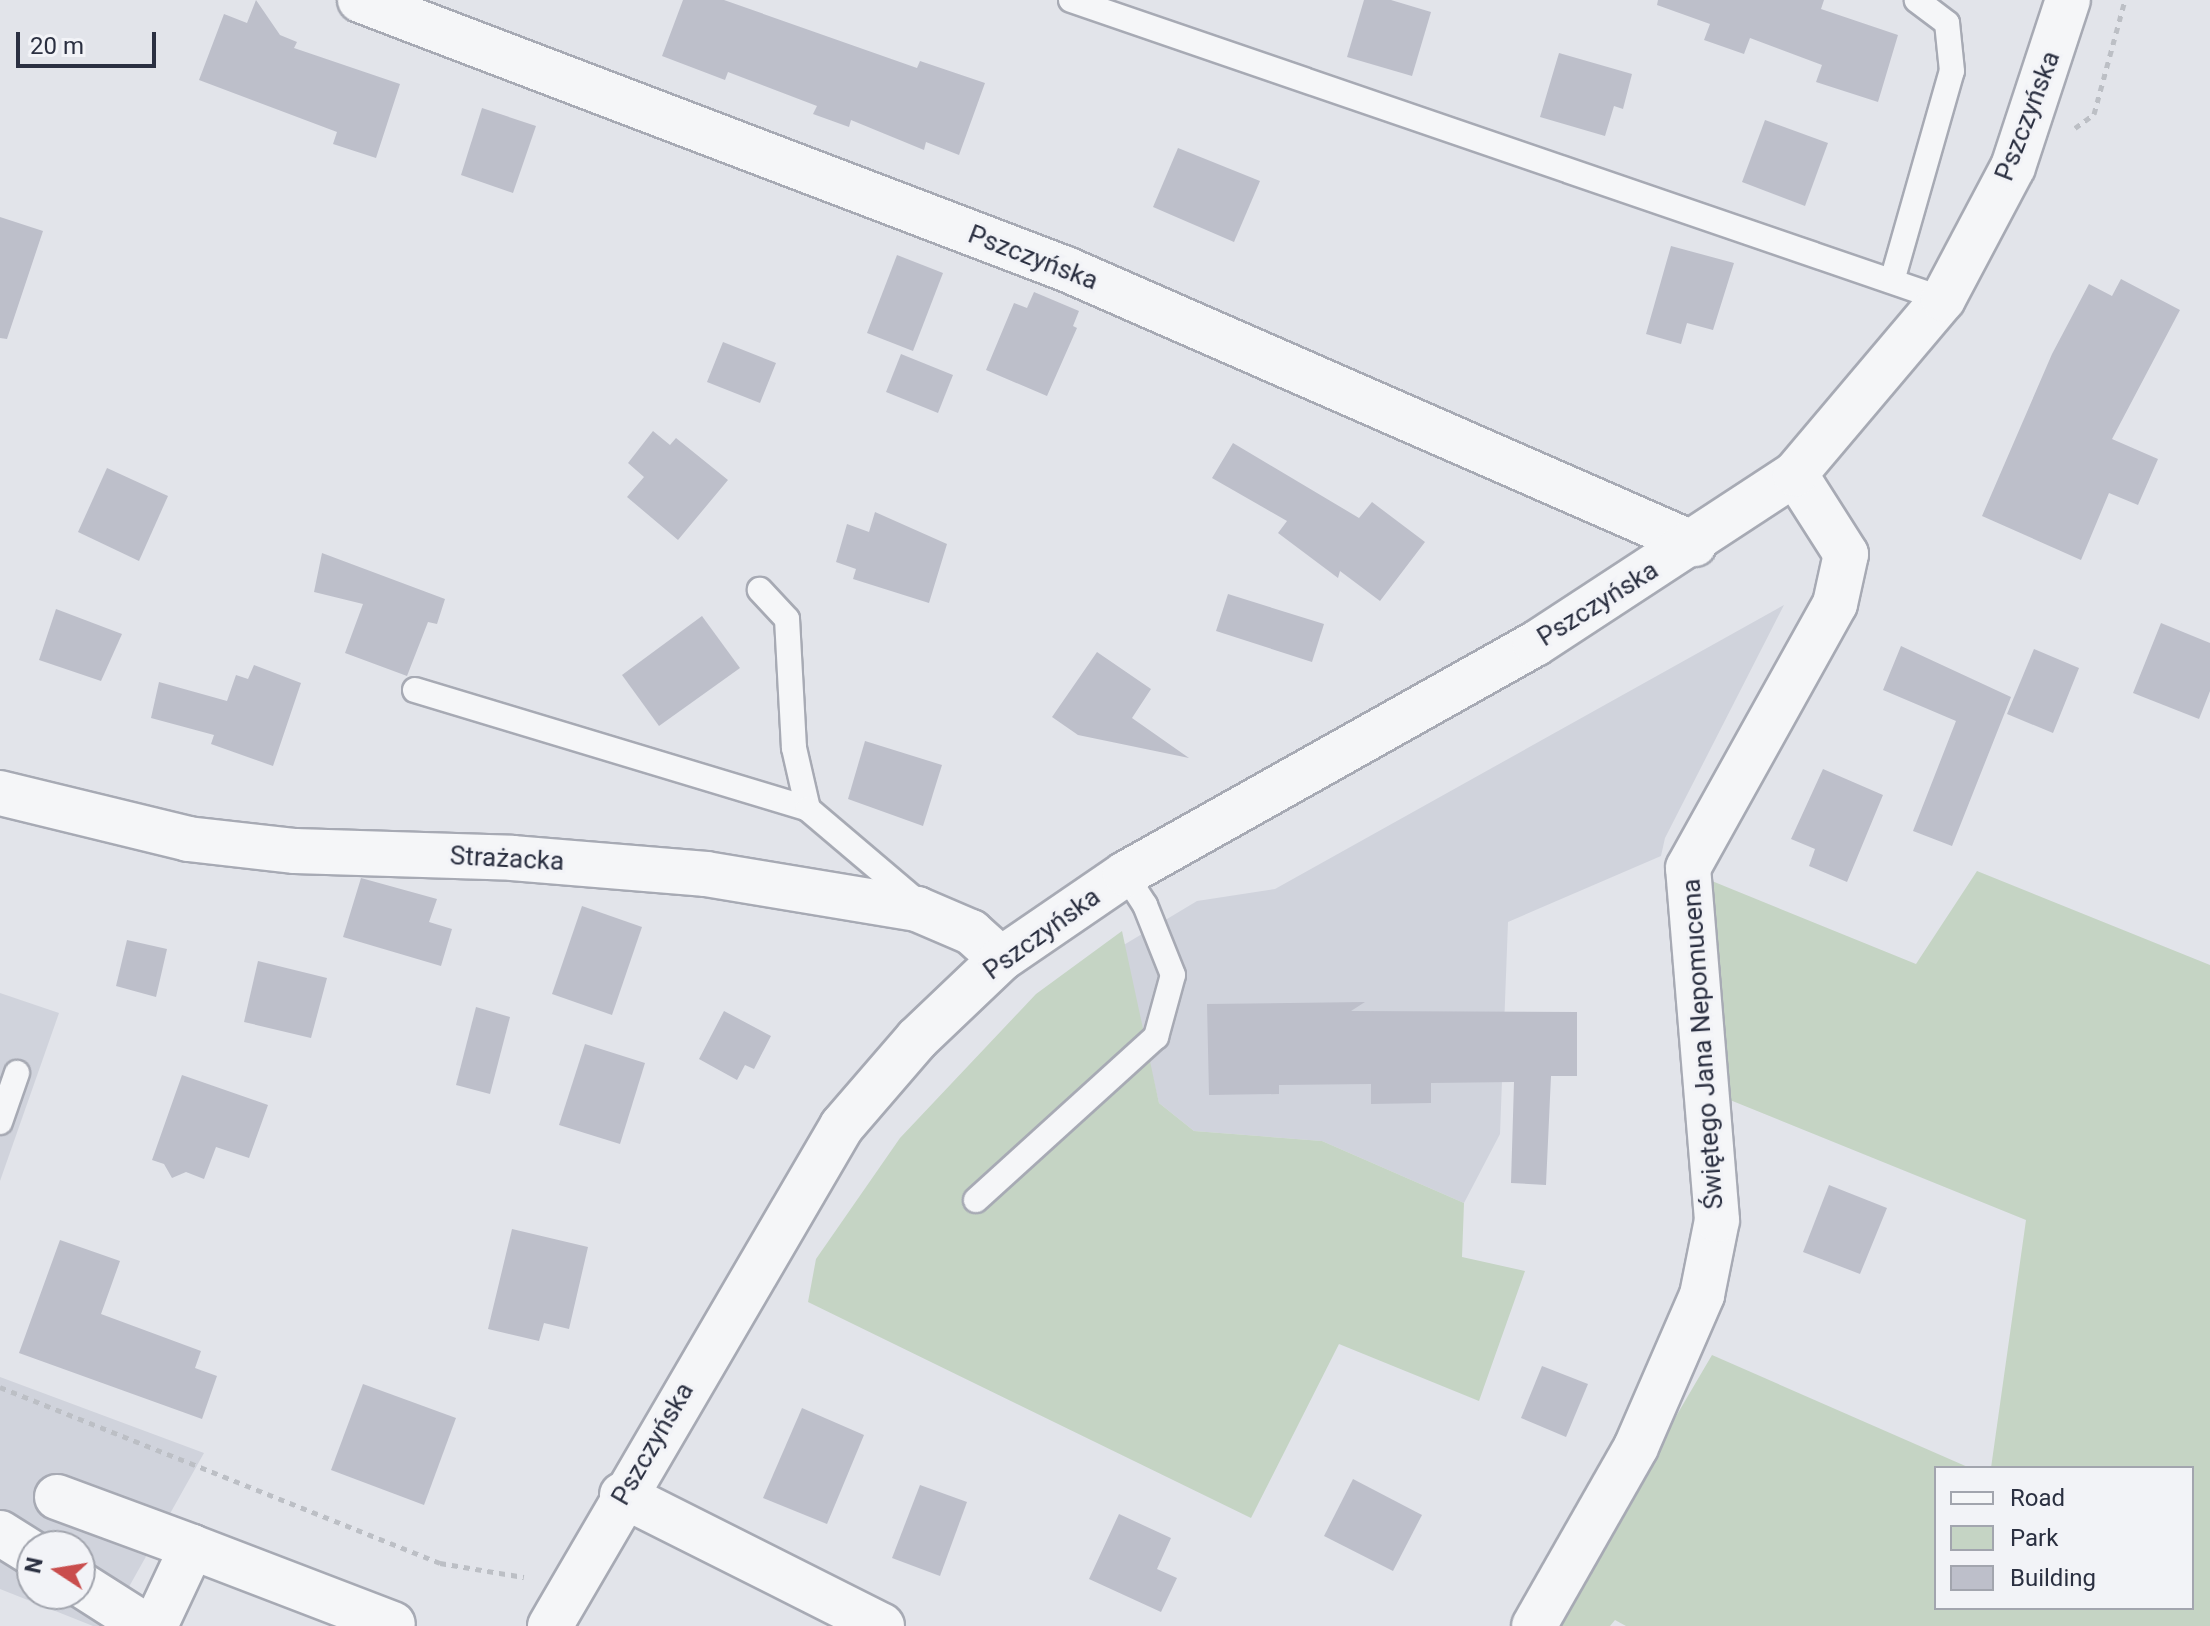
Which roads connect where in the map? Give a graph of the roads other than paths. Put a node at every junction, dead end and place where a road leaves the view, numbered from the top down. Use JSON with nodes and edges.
{"nodes":[{"id":1,"x":360,"y":0,"type":"edge"},
{"id":2,"x":1071,"y":0,"type":"edge"},
{"id":3,"x":1917,"y":0,"type":"edge"},
{"id":4,"x":2068,"y":0,"type":"edge"},
{"id":5,"x":1892,"y":281,"type":"junction"},
{"id":6,"x":1943,"y":299,"type":"junction"},
{"id":7,"x":1795,"y":474,"type":"junction"},
{"id":8,"x":1694,"y":544,"type":"junction"},
{"id":9,"x":760,"y":590,"type":"dead end"},
{"id":10,"x":415,"y":690,"type":"dead end"},
{"id":11,"x":0,"y":793,"type":"edge"},
{"id":12,"x":808,"y":809,"type":"junction"},
{"id":13,"x":1125,"y":874,"type":"junction"},
{"id":14,"x":969,"y":936,"type":"junction"},
{"id":15,"x":17,"y":1073,"type":"dead end"},
{"id":16,"x":0,"y":1122,"type":"edge"},
{"id":17,"x":976,"y":1200,"type":"dead end"},
{"id":18,"x":622,"y":1495,"type":"junction"},
{"id":19,"x":57,"y":1497,"type":"dead end"},
{"id":20,"x":192,"y":1547,"type":"junction"},
{"id":21,"x":96,"y":1594,"type":"edge"},
{"id":22,"x":393,"y":1624,"type":"dead end"},
{"id":23,"x":146,"y":1626,"type":"edge"},
{"id":24,"x":155,"y":1626,"type":"edge"},
{"id":25,"x":550,"y":1626,"type":"edge"},
{"id":26,"x":882,"y":1626,"type":"edge"},
{"id":27,"x":1534,"y":1626,"type":"edge"}],
"edges":[{"from":1,"to":8,"type":"street","name":"Pszczyńska"},
{"from":2,"to":5,"type":"lane"},
{"from":3,"to":5,"type":"lane"},
{"from":4,"to":6,"type":"street","name":"Pszczyńska"},
{"from":5,"to":6,"type":"lane"},
{"from":6,"to":7,"type":"street","name":"Pszczyńska"},
{"from":7,"to":8,"type":"street","name":"Pszczyńska"},
{"from":7,"to":27,"type":"street","name":"Świętego Jana Nepomucena"},
{"from":8,"to":13,"type":"street","name":"Pszczyńska"},
{"from":9,"to":12,"type":"lane"},
{"from":10,"to":12,"type":"lane"},
{"from":11,"to":14,"type":"street","name":"Strażacka"},
{"from":12,"to":14,"type":"lane"},
{"from":13,"to":14,"type":"street","name":"Pszczyńska"},
{"from":13,"to":17,"type":"lane"},
{"from":14,"to":18,"type":"street","name":"Pszczyńska"},
{"from":15,"to":16,"type":"lane"},
{"from":18,"to":25,"type":"street","name":"Pszczyńska"},
{"from":18,"to":26,"type":"street"},
{"from":19,"to":20,"type":"street"},
{"from":20,"to":22,"type":"street"},
{"from":20,"to":24,"type":"street"},
{"from":21,"to":23,"type":"street"}]}
